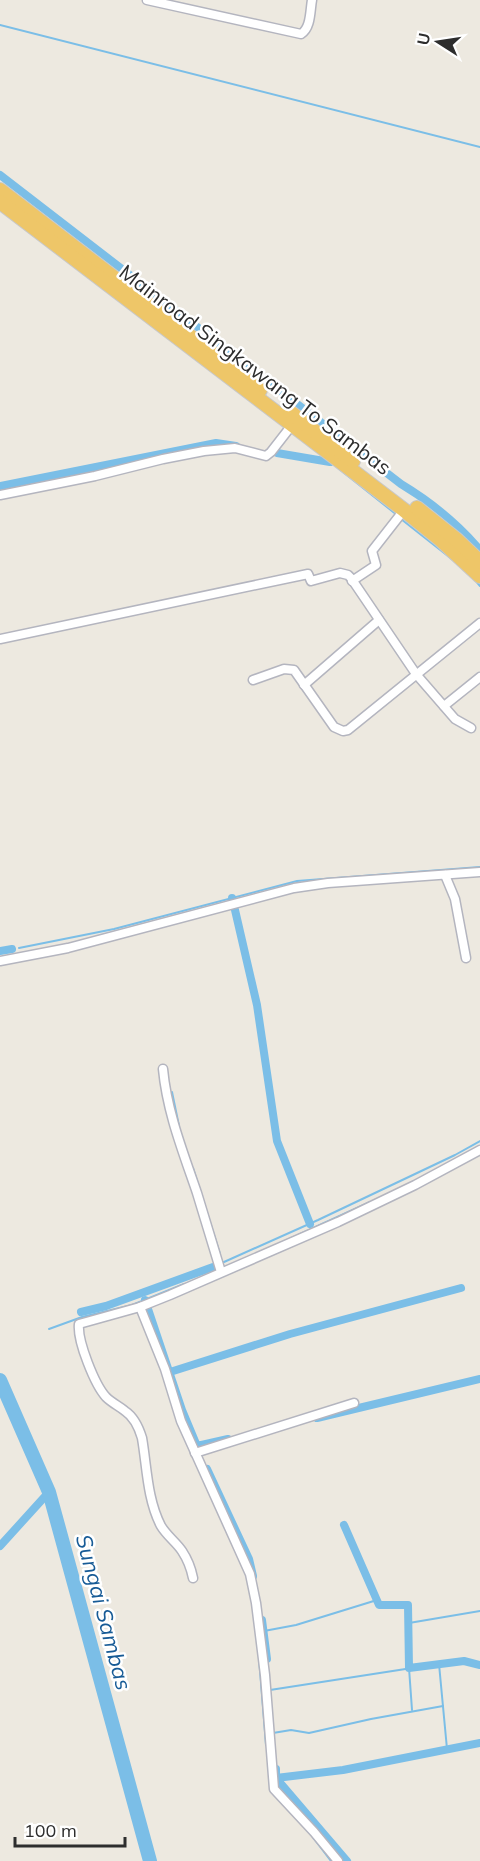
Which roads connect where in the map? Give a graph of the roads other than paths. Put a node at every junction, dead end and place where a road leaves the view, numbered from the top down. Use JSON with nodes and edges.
{"nodes":[{"id":1,"x":147,"y":0,"type":"edge"},
{"id":2,"x":312,"y":0,"type":"edge"},
{"id":3,"x":0,"y":190,"type":"edge"},
{"id":4,"x":0,"y":202,"type":"edge"},
{"id":5,"x":292,"y":425,"type":"junction"},
{"id":6,"x":324,"y":444,"type":"junction"},
{"id":7,"x":0,"y":495,"type":"edge"},
{"id":8,"x":404,"y":510,"type":"junction"},
{"id":9,"x":480,"y":562,"type":"edge"},
{"id":10,"x":480,"y":576,"type":"edge"},
{"id":11,"x":352,"y":580,"type":"junction"},
{"id":12,"x":379,"y":620,"type":"junction"},
{"id":13,"x":480,"y":623,"type":"edge"},
{"id":14,"x":0,"y":639,"type":"edge"},
{"id":15,"x":416,"y":674,"type":"junction"},
{"id":16,"x":480,"y":677,"type":"edge"},
{"id":17,"x":253,"y":680,"type":"dead end"},
{"id":18,"x":304,"y":685,"type":"junction"},
{"id":19,"x":444,"y":706,"type":"junction"},
{"id":20,"x":471,"y":728,"type":"dead end"},
{"id":21,"x":480,"y":872,"type":"edge"},
{"id":22,"x":445,"y":875,"type":"junction"},
{"id":23,"x":466,"y":958,"type":"dead end"},
{"id":24,"x":0,"y":962,"type":"edge"},
{"id":25,"x":163,"y":1069,"type":"dead end"},
{"id":26,"x":480,"y":1150,"type":"edge"},
{"id":27,"x":221,"y":1272,"type":"junction"},
{"id":28,"x":141,"y":1307,"type":"junction"},
{"id":29,"x":354,"y":1403,"type":"dead end"},
{"id":30,"x":195,"y":1453,"type":"junction"},
{"id":31,"x":193,"y":1578,"type":"dead end"},
{"id":32,"x":338,"y":1861,"type":"edge"}],
"edges":[{"from":1,"to":2,"type":"street"},
{"from":3,"to":6,"type":"highway","name":"Mainroad Singkawang To Sambas"},
{"from":4,"to":5,"type":"highway","name":"Mainroad Singkawang To Sambas"},
{"from":5,"to":6,"type":"highway","name":"Mainroad Singkawang To Sambas"},
{"from":5,"to":7,"type":"street"},
{"from":6,"to":8,"type":"highway","name":"Mainroad Singkawang To Sambas"},
{"from":6,"to":9,"type":"highway","name":"Mainroad Singkawang To Sambas"},
{"from":8,"to":10,"type":"highway","name":"Mainroad Singkawang To Sambas"},
{"from":8,"to":11,"type":"street"},
{"from":11,"to":12,"type":"street"},
{"from":11,"to":14,"type":"street"},
{"from":12,"to":15,"type":"street"},
{"from":12,"to":18,"type":"street"},
{"from":13,"to":15,"type":"street"},
{"from":15,"to":18,"type":"street"},
{"from":15,"to":19,"type":"street"},
{"from":16,"to":19,"type":"street"},
{"from":17,"to":18,"type":"street"},
{"from":19,"to":20,"type":"street"},
{"from":21,"to":22,"type":"street"},
{"from":22,"to":23,"type":"street"},
{"from":22,"to":24,"type":"street"},
{"from":25,"to":27,"type":"street"},
{"from":26,"to":27,"type":"street"},
{"from":27,"to":28,"type":"street"},
{"from":28,"to":30,"type":"street"},
{"from":28,"to":31,"type":"street"},
{"from":29,"to":30,"type":"street"},
{"from":30,"to":32,"type":"street"}]}
